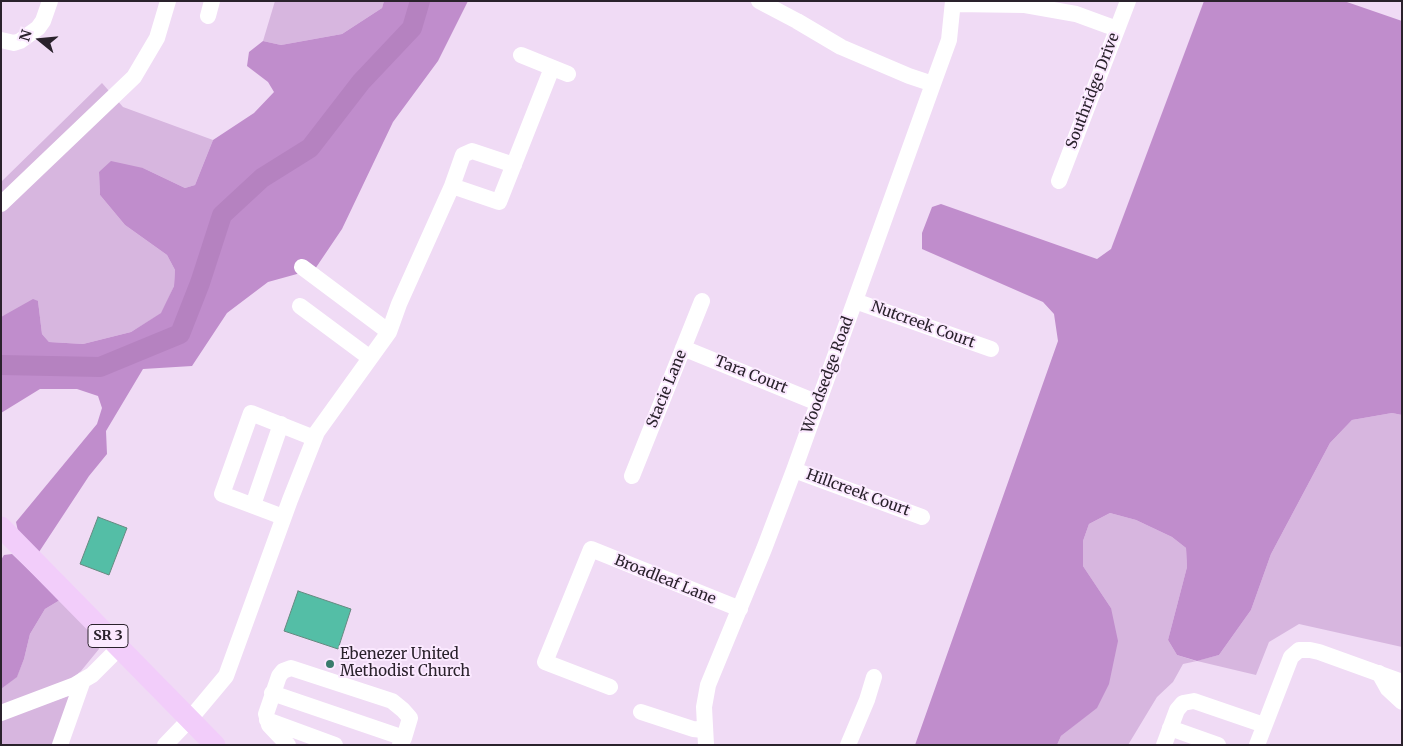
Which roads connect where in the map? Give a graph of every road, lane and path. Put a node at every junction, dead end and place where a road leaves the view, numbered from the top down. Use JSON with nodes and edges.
{"nodes":[{"id":1,"x":50,"y":1,"type":"edge"},
{"id":2,"x":168,"y":1,"type":"edge"},
{"id":3,"x":759,"y":1,"type":"edge"},
{"id":4,"x":1128,"y":1,"type":"edge"},
{"id":5,"x":954,"y":3,"type":"edge"},
{"id":6,"x":1117,"y":29,"type":"junction"},
{"id":7,"x":1,"y":40,"type":"edge"},
{"id":8,"x":521,"y":55,"type":"dead end"},
{"id":9,"x":552,"y":68,"type":"junction"},
{"id":10,"x":568,"y":74,"type":"dead end"},
{"id":11,"x":933,"y":84,"type":"junction"},
{"id":12,"x":514,"y":165,"type":"junction"},
{"id":13,"x":1059,"y":181,"type":"dead end"},
{"id":14,"x":452,"y":186,"type":"junction"},
{"id":15,"x":1,"y":204,"type":"edge"},
{"id":16,"x":302,"y":267,"type":"dead end"},
{"id":17,"x":702,"y":301,"type":"dead end"},
{"id":18,"x":855,"y":301,"type":"junction"},
{"id":19,"x":300,"y":306,"type":"dead end"},
{"id":20,"x":389,"y":332,"type":"junction"},
{"id":21,"x":683,"y":348,"type":"junction"},
{"id":22,"x":991,"y":349,"type":"dead end"},
{"id":23,"x":370,"y":358,"type":"junction"},
{"id":24,"x":818,"y":402,"type":"junction"},
{"id":25,"x":281,"y":424,"type":"junction"},
{"id":26,"x":314,"y":438,"type":"junction"},
{"id":27,"x":794,"y":470,"type":"junction"},
{"id":28,"x":632,"y":476,"type":"dead end"},
{"id":29,"x":252,"y":505,"type":"junction"},
{"id":30,"x":283,"y":517,"type":"junction"},
{"id":31,"x":922,"y":517,"type":"dead end"},
{"id":32,"x":1,"y":527,"type":"edge"},
{"id":33,"x":740,"y":609,"type":"junction"},
{"id":34,"x":119,"y":648,"type":"junction"},
{"id":35,"x":1379,"y":673,"type":"junction"},
{"id":36,"x":874,"y":677,"type":"dead end"},
{"id":37,"x":83,"y":680,"type":"junction"},
{"id":38,"x":1402,"y":682,"type":"edge"},
{"id":39,"x":610,"y":688,"type":"dead end"},
{"id":40,"x":272,"y":693,"type":"junction"},
{"id":41,"x":1402,"y":702,"type":"edge"},
{"id":42,"x":641,"y":712,"type":"dead end"},
{"id":43,"x":1,"y":714,"type":"edge"},
{"id":44,"x":190,"y":719,"type":"junction"},
{"id":45,"x":267,"y":720,"type":"junction"},
{"id":46,"x":1264,"y":724,"type":"junction"},
{"id":47,"x":1170,"y":728,"type":"junction"},
{"id":48,"x":705,"y":737,"type":"edge"},
{"id":49,"x":402,"y":741,"type":"edge"},
{"id":50,"x":60,"y":745,"type":"edge"},
{"id":51,"x":165,"y":745,"type":"edge"},
{"id":52,"x":214,"y":745,"type":"edge"},
{"id":53,"x":288,"y":745,"type":"edge"},
{"id":54,"x":335,"y":745,"type":"edge"},
{"id":55,"x":848,"y":745,"type":"edge"},
{"id":56,"x":1164,"y":745,"type":"edge"},
{"id":57,"x":1218,"y":745,"type":"edge"},
{"id":58,"x":1257,"y":745,"type":"edge"}],
"edges":[{"from":1,"to":7,"type":"street"},
{"from":2,"to":15,"type":"street"},
{"from":3,"to":11,"type":"street"},
{"from":4,"to":6,"type":"street","name":"Southridge Drive"},
{"from":5,"to":6,"type":"street"},
{"from":5,"to":11,"type":"street","name":"Woodsedge Road"},
{"from":6,"to":13,"type":"street","name":"Southridge Drive"},
{"from":8,"to":9,"type":"street"},
{"from":9,"to":10,"type":"street"},
{"from":9,"to":12,"type":"street"},
{"from":11,"to":18,"type":"street","name":"Woodsedge Road"},
{"from":12,"to":14,"type":"street"},
{"from":12,"to":14,"type":"street"},
{"from":14,"to":20,"type":"street"},
{"from":16,"to":20,"type":"street"},
{"from":17,"to":21,"type":"street","name":"Stacie Lane"},
{"from":18,"to":22,"type":"street","name":"Nutcreek Court"},
{"from":18,"to":24,"type":"street","name":"Woodsedge Road"},
{"from":19,"to":23,"type":"street"},
{"from":20,"to":23,"type":"street"},
{"from":21,"to":24,"type":"street","name":"Tara Court"},
{"from":21,"to":28,"type":"street","name":"Stacie Lane"},
{"from":23,"to":26,"type":"street"},
{"from":24,"to":27,"type":"street","name":"Woodsedge Road"},
{"from":25,"to":26,"type":"street"},
{"from":25,"to":29,"type":"street"},
{"from":25,"to":29,"type":"street"},
{"from":26,"to":30,"type":"street"},
{"from":27,"to":31,"type":"street","name":"Hillcreek Court"},
{"from":27,"to":33,"type":"street","name":"Woodsedge Road"},
{"from":29,"to":30,"type":"street"},
{"from":30,"to":44,"type":"street"},
{"from":32,"to":34,"type":"main road","number":"SR 3"},
{"from":33,"to":39,"type":"street","name":"Broadleaf Lane"},
{"from":33,"to":48,"type":"street","name":"Woodsedge Road"},
{"from":34,"to":37,"type":"street"},
{"from":34,"to":44,"type":"main road","number":"SR 3"},
{"from":35,"to":38,"type":"street"},
{"from":35,"to":41,"type":"street"},
{"from":35,"to":46,"type":"street"},
{"from":36,"to":55,"type":"street"},
{"from":37,"to":43,"type":"street"},
{"from":37,"to":50,"type":"street"},
{"from":40,"to":45,"type":"street"},
{"from":40,"to":49,"type":"street"},
{"from":40,"to":49,"type":"street"},
{"from":42,"to":48,"type":"street"},
{"from":44,"to":51,"type":"street"},
{"from":44,"to":52,"type":"main road","number":"SR 3"},
{"from":45,"to":53,"type":"street"},
{"from":45,"to":54,"type":"street"},
{"from":46,"to":47,"type":"street"},
{"from":46,"to":58,"type":"street"},
{"from":47,"to":56,"type":"street"},
{"from":47,"to":57,"type":"street"}]}
